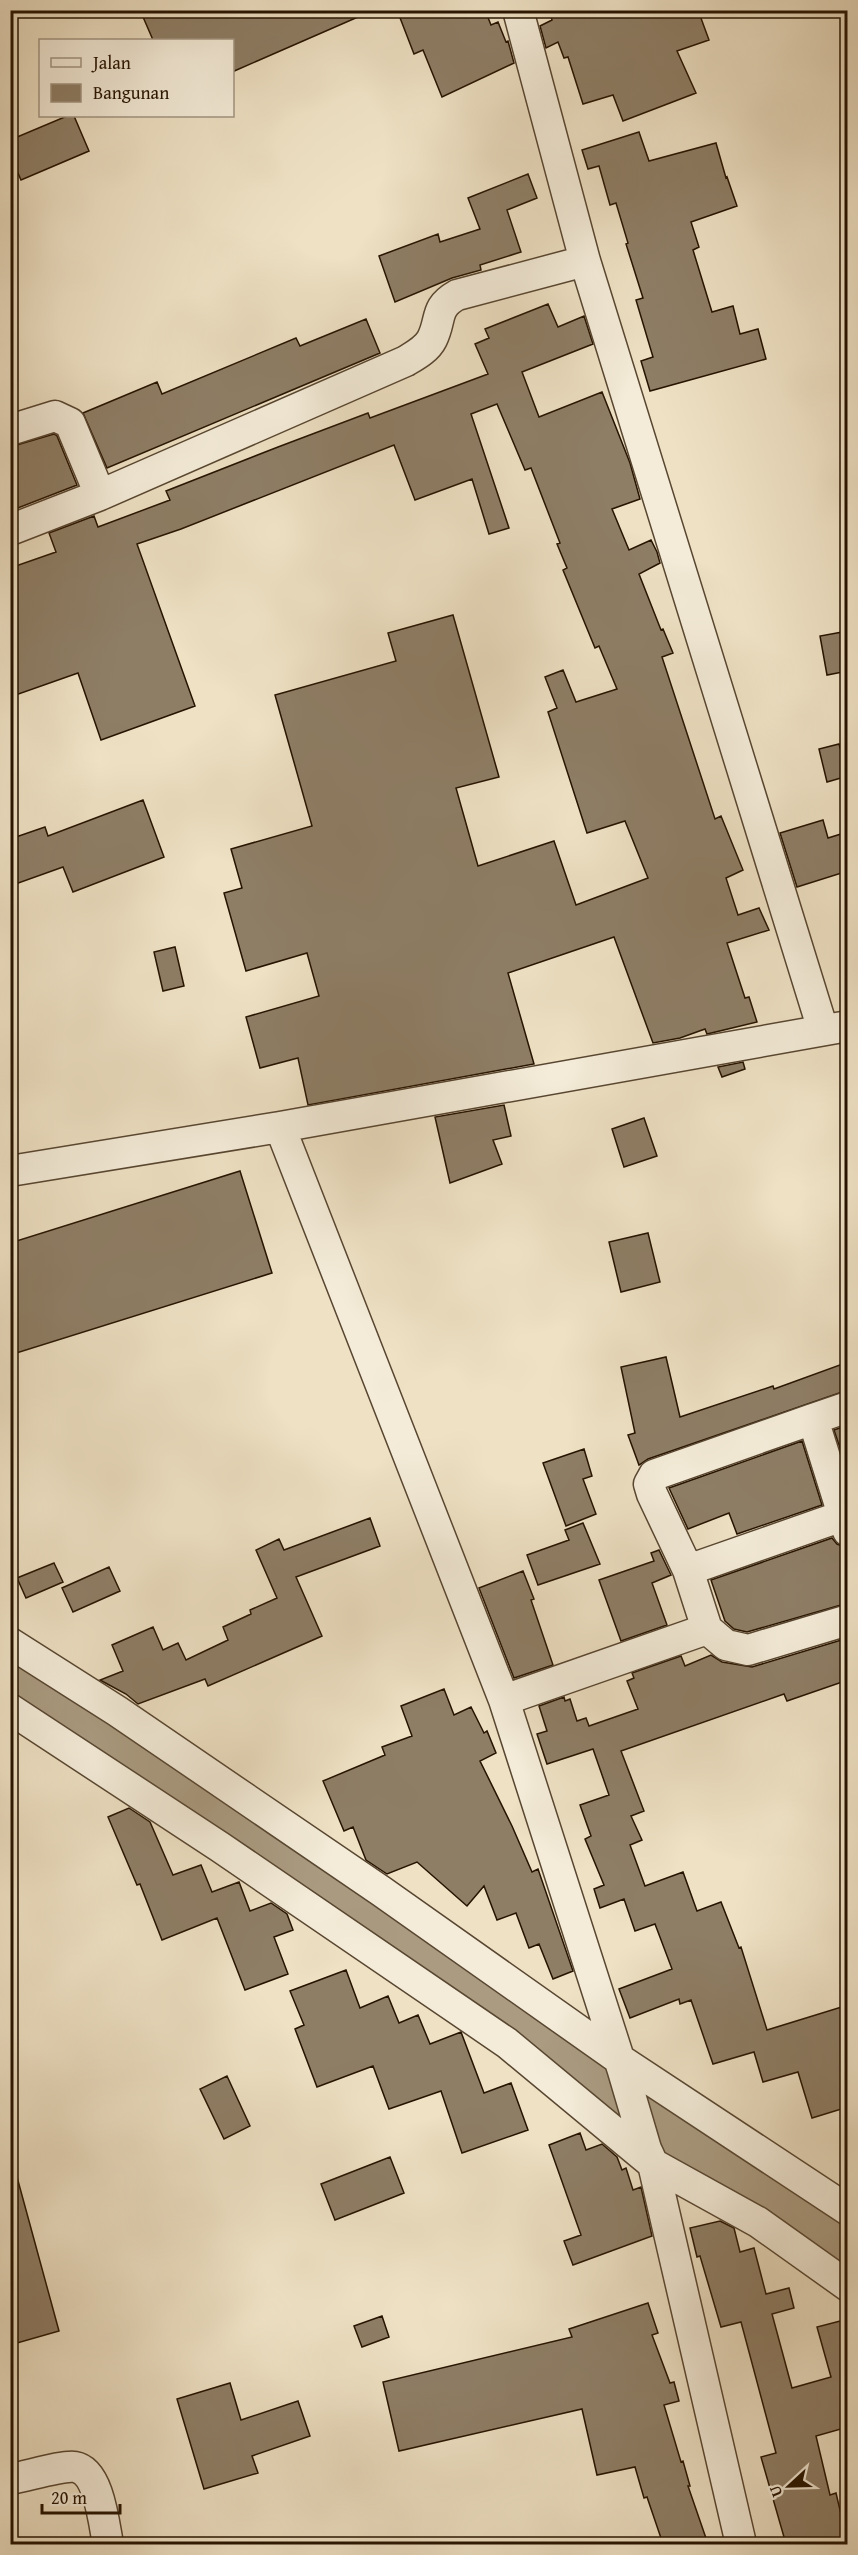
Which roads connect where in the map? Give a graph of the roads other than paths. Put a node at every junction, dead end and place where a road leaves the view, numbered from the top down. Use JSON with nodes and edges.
{"nodes":[{"id":1,"x":518,"y":10,"type":"edge"},
{"id":2,"x":585,"y":261,"type":"junction"},
{"id":3,"x":10,"y":430,"type":"edge"},
{"id":4,"x":99,"y":495,"type":"junction"},
{"id":5,"x":10,"y":530,"type":"edge"},
{"id":6,"x":835,"y":1028,"type":"edge"},
{"id":7,"x":280,"y":1128,"type":"junction"},
{"id":8,"x":10,"y":1171,"type":"edge"},
{"id":9,"x":848,"y":1407,"type":"edge"},
{"id":10,"x":813,"y":1419,"type":"junction"},
{"id":11,"x":846,"y":1520,"type":"edge"},
{"id":12,"x":688,"y":1570,"type":"junction"},
{"id":13,"x":848,"y":1620,"type":"edge"},
{"id":14,"x":707,"y":1629,"type":"junction"},
{"id":15,"x":10,"y":1643,"type":"edge"},
{"id":16,"x":504,"y":1700,"type":"junction"},
{"id":17,"x":10,"y":1709,"type":"edge"},
{"id":18,"x":621,"y":2065,"type":"junction"},
{"id":19,"x":649,"y":2157,"type":"junction"},
{"id":20,"x":848,"y":2210,"type":"edge"},
{"id":21,"x":848,"y":2286,"type":"edge"},
{"id":22,"x":10,"y":2480,"type":"edge"},
{"id":23,"x":108,"y":2544,"type":"edge"},
{"id":24,"x":741,"y":2544,"type":"edge"}],
"edges":[{"from":1,"to":2,"type":"street"},
{"from":2,"to":4,"type":"street"},
{"from":2,"to":6,"type":"street"},
{"from":3,"to":4,"type":"street"},
{"from":4,"to":5,"type":"street"},
{"from":6,"to":7,"type":"street"},
{"from":7,"to":8,"type":"street"},
{"from":7,"to":16,"type":"street"},
{"from":9,"to":10,"type":"street"},
{"from":10,"to":11,"type":"street"},
{"from":10,"to":12,"type":"street"},
{"from":11,"to":12,"type":"street"},
{"from":12,"to":14,"type":"street"},
{"from":13,"to":14,"type":"street"},
{"from":14,"to":16,"type":"street"},
{"from":15,"to":18,"type":"street"},
{"from":16,"to":18,"type":"street"},
{"from":17,"to":19,"type":"street"},
{"from":18,"to":19,"type":"street"},
{"from":18,"to":20,"type":"street"},
{"from":19,"to":21,"type":"street"},
{"from":19,"to":24,"type":"street"},
{"from":22,"to":23,"type":"street"}]}
